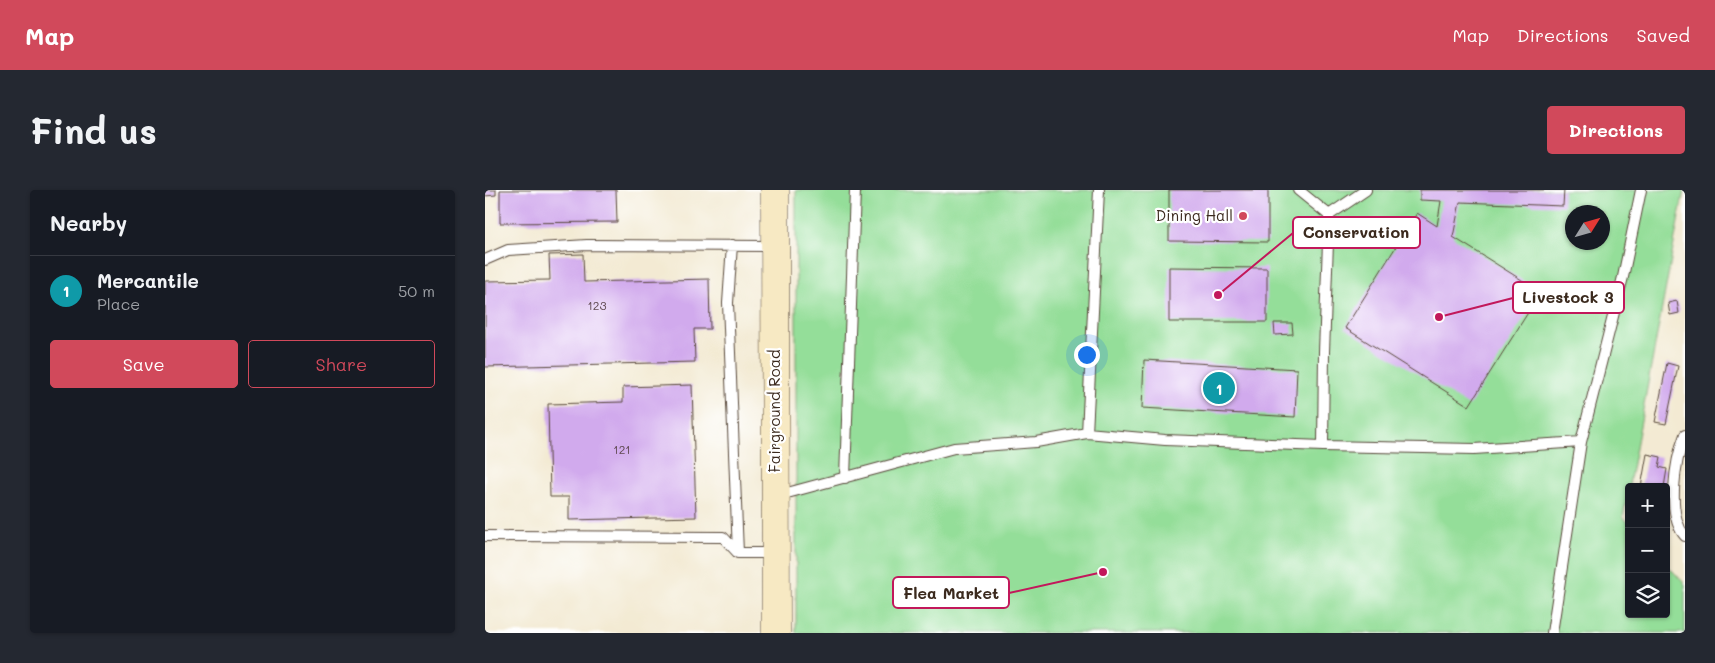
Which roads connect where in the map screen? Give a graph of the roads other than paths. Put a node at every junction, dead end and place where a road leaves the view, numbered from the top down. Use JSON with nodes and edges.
{"nodes":[{"id":1,"x":775,"y":190,"type":"edge"},
{"id":2,"x":855,"y":190,"type":"edge"},
{"id":3,"x":1099,"y":190,"type":"edge"},
{"id":4,"x":1298,"y":190,"type":"edge"},
{"id":5,"x":1366,"y":190,"type":"edge"},
{"id":6,"x":1641,"y":190,"type":"edge"},
{"id":7,"x":1329,"y":215,"type":"junction"},
{"id":8,"x":731,"y":245,"type":"junction"},
{"id":9,"x":774,"y":246,"type":"junction"},
{"id":10,"x":485,"y":260,"type":"edge"},
{"id":11,"x":1087,"y":434,"type":"junction"},
{"id":12,"x":1685,"y":435,"type":"edge"},
{"id":13,"x":1581,"y":442,"type":"junction"},
{"id":14,"x":1323,"y":446,"type":"junction"},
{"id":15,"x":845,"y":478,"type":"junction"},
{"id":16,"x":775,"y":497,"type":"junction"},
{"id":17,"x":485,"y":536,"type":"edge"},
{"id":18,"x":1685,"y":536,"type":"edge"},
{"id":19,"x":738,"y":553,"type":"junction"},
{"id":20,"x":776,"y":553,"type":"junction"},
{"id":21,"x":776,"y":633,"type":"edge"},
{"id":22,"x":1552,"y":633,"type":"edge"}],
"edges":[{"from":1,"to":9,"type":"street","name":"Fairground Road"},
{"from":2,"to":15,"type":"lane"},
{"from":3,"to":11,"type":"lane"},
{"from":4,"to":7,"type":"lane"},
{"from":5,"to":7,"type":"lane"},
{"from":6,"to":13,"type":"lane"},
{"from":7,"to":14,"type":"lane"},
{"from":8,"to":9,"type":"lane"},
{"from":8,"to":10,"type":"lane"},
{"from":8,"to":19,"type":"lane"},
{"from":9,"to":16,"type":"street","name":"Fairground Road"},
{"from":11,"to":14,"type":"lane"},
{"from":11,"to":15,"type":"lane"},
{"from":12,"to":18,"type":"lane"},
{"from":13,"to":14,"type":"lane"},
{"from":13,"to":22,"type":"lane"},
{"from":15,"to":16,"type":"lane"},
{"from":16,"to":20,"type":"street","name":"Fairground Road"},
{"from":17,"to":19,"type":"lane"},
{"from":19,"to":20,"type":"lane"},
{"from":20,"to":21,"type":"street","name":"Fairground Road"}]}
